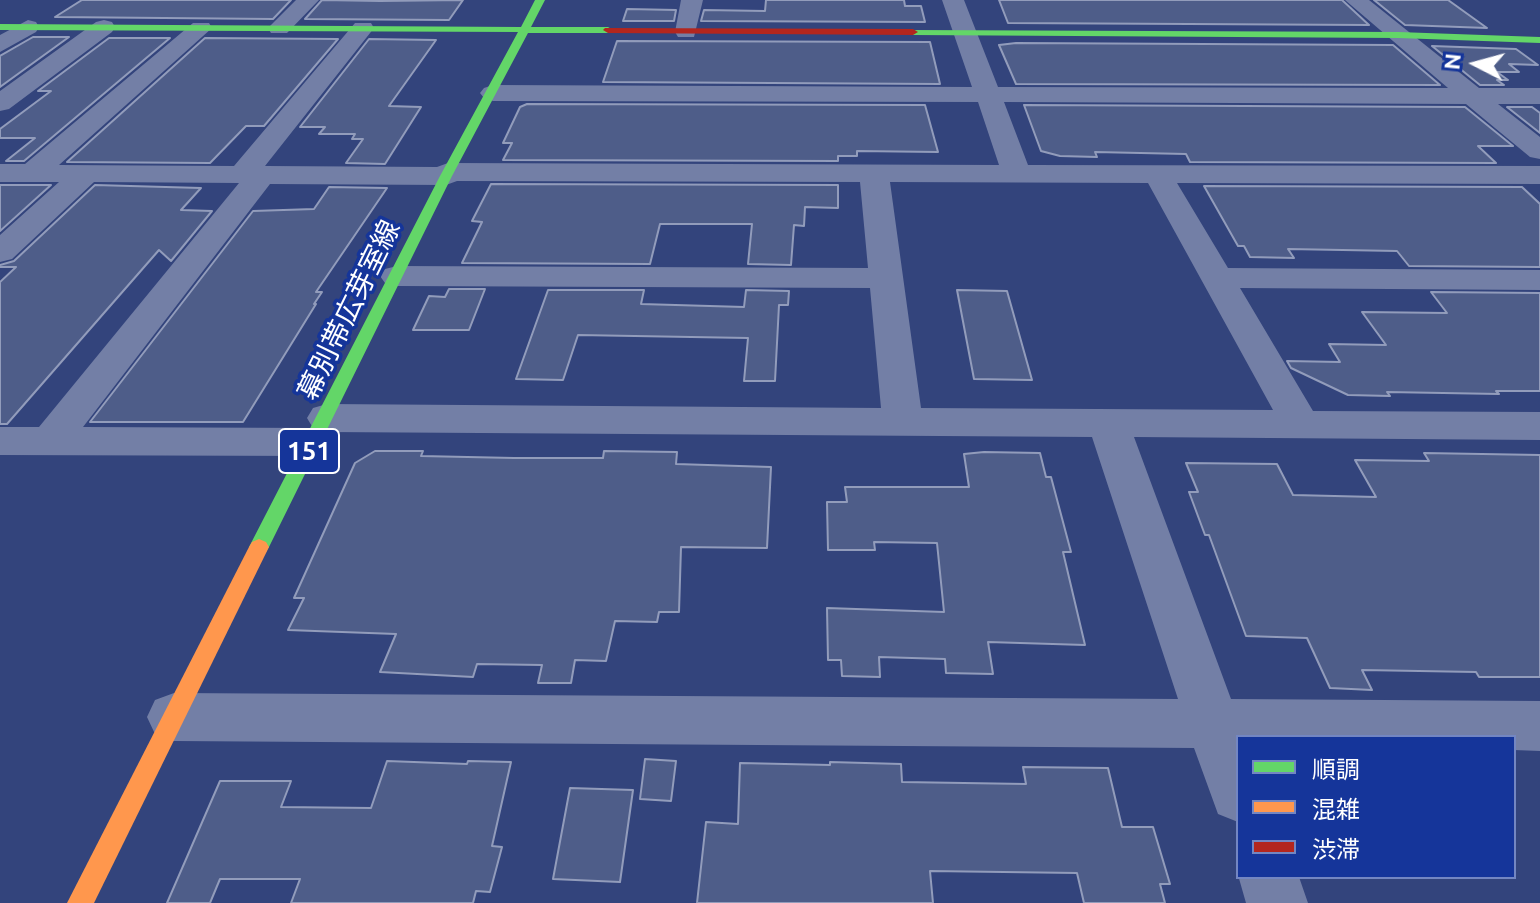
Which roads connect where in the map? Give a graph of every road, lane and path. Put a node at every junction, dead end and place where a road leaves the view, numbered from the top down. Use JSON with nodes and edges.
{"nodes":[{"id":1,"x":308,"y":0,"type":"edge"},
{"id":2,"x":540,"y":0,"type":"edge"},
{"id":3,"x":692,"y":0,"type":"edge"},
{"id":4,"x":953,"y":0,"type":"edge"},
{"id":5,"x":1356,"y":0,"type":"edge"},
{"id":6,"x":0,"y":27,"type":"edge"},
{"id":7,"x":28,"y":27,"type":"junction"},
{"id":8,"x":104,"y":27,"type":"junction"},
{"id":9,"x":201,"y":28,"type":"junction"},
{"id":10,"x":279,"y":28,"type":"junction"},
{"id":11,"x":363,"y":28,"type":"junction"},
{"id":12,"x":524,"y":31,"type":"junction"},
{"id":13,"x":686,"y":32,"type":"junction"},
{"id":14,"x":965,"y":33,"type":"junction"},
{"id":15,"x":1398,"y":35,"type":"junction"},
{"id":16,"x":1540,"y":38,"type":"edge"},
{"id":17,"x":0,"y":45,"type":"edge"},
{"id":18,"x":493,"y":93,"type":"junction"},
{"id":19,"x":987,"y":95,"type":"junction"},
{"id":20,"x":1473,"y":96,"type":"junction"},
{"id":21,"x":1540,"y":96,"type":"edge"},
{"id":22,"x":0,"y":103,"type":"edge"},
{"id":23,"x":1540,"y":151,"type":"edge"},
{"id":24,"x":0,"y":173,"type":"edge"},
{"id":25,"x":32,"y":173,"type":"junction"},
{"id":26,"x":874,"y":173,"type":"junction"},
{"id":27,"x":1017,"y":173,"type":"junction"},
{"id":28,"x":1157,"y":173,"type":"junction"},
{"id":29,"x":86,"y":174,"type":"junction"},
{"id":30,"x":447,"y":174,"type":"junction"},
{"id":31,"x":252,"y":175,"type":"junction"},
{"id":32,"x":1540,"y":175,"type":"edge"},
{"id":33,"x":0,"y":252,"type":"edge"},
{"id":34,"x":397,"y":276,"type":"junction"},
{"id":35,"x":887,"y":278,"type":"junction"},
{"id":36,"x":1218,"y":278,"type":"junction"},
{"id":37,"x":1540,"y":280,"type":"edge"},
{"id":38,"x":903,"y":422,"type":"junction"},
{"id":39,"x":1108,"y":423,"type":"junction"},
{"id":40,"x":1301,"y":425,"type":"junction"},
{"id":41,"x":1540,"y":426,"type":"edge"},
{"id":42,"x":320,"y":430,"type":"junction"},
{"id":43,"x":0,"y":441,"type":"edge"},
{"id":44,"x":50,"y":441,"type":"junction"},
{"id":45,"x":174,"y":717,"type":"junction"},
{"id":46,"x":1213,"y":725,"type":"junction"},
{"id":47,"x":1540,"y":726,"type":"edge"},
{"id":48,"x":1236,"y":789,"type":"edge"},
{"id":49,"x":1269,"y":879,"type":"edge"},
{"id":50,"x":80,"y":903,"type":"edge"},
{"id":51,"x":1277,"y":903,"type":"edge"}],
"edges":[{"from":1,"to":10,"type":"street"},
{"from":2,"to":12,"type":"street","name":"幕別帯広芽室線","number":"151"},
{"from":3,"to":13,"type":"street"},
{"from":4,"to":14,"type":"street"},
{"from":5,"to":15,"type":"street"},
{"from":6,"to":7,"type":"street"},
{"from":7,"to":8,"type":"street"},
{"from":7,"to":17,"type":"street"},
{"from":8,"to":9,"type":"street"},
{"from":8,"to":22,"type":"street"},
{"from":9,"to":10,"type":"street"},
{"from":9,"to":25,"type":"street"},
{"from":10,"to":11,"type":"street"},
{"from":11,"to":12,"type":"street"},
{"from":11,"to":31,"type":"street"},
{"from":12,"to":13,"type":"street"},
{"from":12,"to":18,"type":"street","name":"幕別帯広芽室線","number":"151"},
{"from":13,"to":14,"type":"street"},
{"from":14,"to":15,"type":"street"},
{"from":14,"to":19,"type":"street"},
{"from":15,"to":16,"type":"street"},
{"from":15,"to":20,"type":"street"},
{"from":18,"to":19,"type":"street"},
{"from":18,"to":30,"type":"street","name":"幕別帯広芽室線","number":"151"},
{"from":19,"to":20,"type":"street"},
{"from":19,"to":27,"type":"street"},
{"from":20,"to":21,"type":"street"},
{"from":20,"to":23,"type":"street"},
{"from":24,"to":25,"type":"street"},
{"from":25,"to":29,"type":"street"},
{"from":26,"to":27,"type":"street"},
{"from":26,"to":30,"type":"street"},
{"from":26,"to":35,"type":"street"},
{"from":27,"to":28,"type":"street"},
{"from":28,"to":32,"type":"street"},
{"from":28,"to":36,"type":"street"},
{"from":29,"to":31,"type":"street"},
{"from":29,"to":33,"type":"street"},
{"from":30,"to":31,"type":"street"},
{"from":30,"to":34,"type":"street","name":"幕別帯広芽室線","number":"151"},
{"from":31,"to":44,"type":"street"},
{"from":34,"to":35,"type":"street"},
{"from":34,"to":42,"type":"street","name":"幕別帯広芽室線","number":"151"},
{"from":35,"to":38,"type":"street"},
{"from":36,"to":37,"type":"street"},
{"from":36,"to":40,"type":"street"},
{"from":38,"to":39,"type":"street"},
{"from":38,"to":42,"type":"street"},
{"from":39,"to":40,"type":"street"},
{"from":39,"to":46,"type":"street"},
{"from":40,"to":41,"type":"street"},
{"from":42,"to":44,"type":"street"},
{"from":42,"to":45,"type":"street","name":"幕別帯広芽室線","number":"151"},
{"from":43,"to":44,"type":"street"},
{"from":45,"to":46,"type":"street"},
{"from":45,"to":50,"type":"street","name":"幕別帯広芽室線","number":"151"},
{"from":46,"to":47,"type":"street"},
{"from":46,"to":48,"type":"street"},
{"from":49,"to":51,"type":"street"}]}
